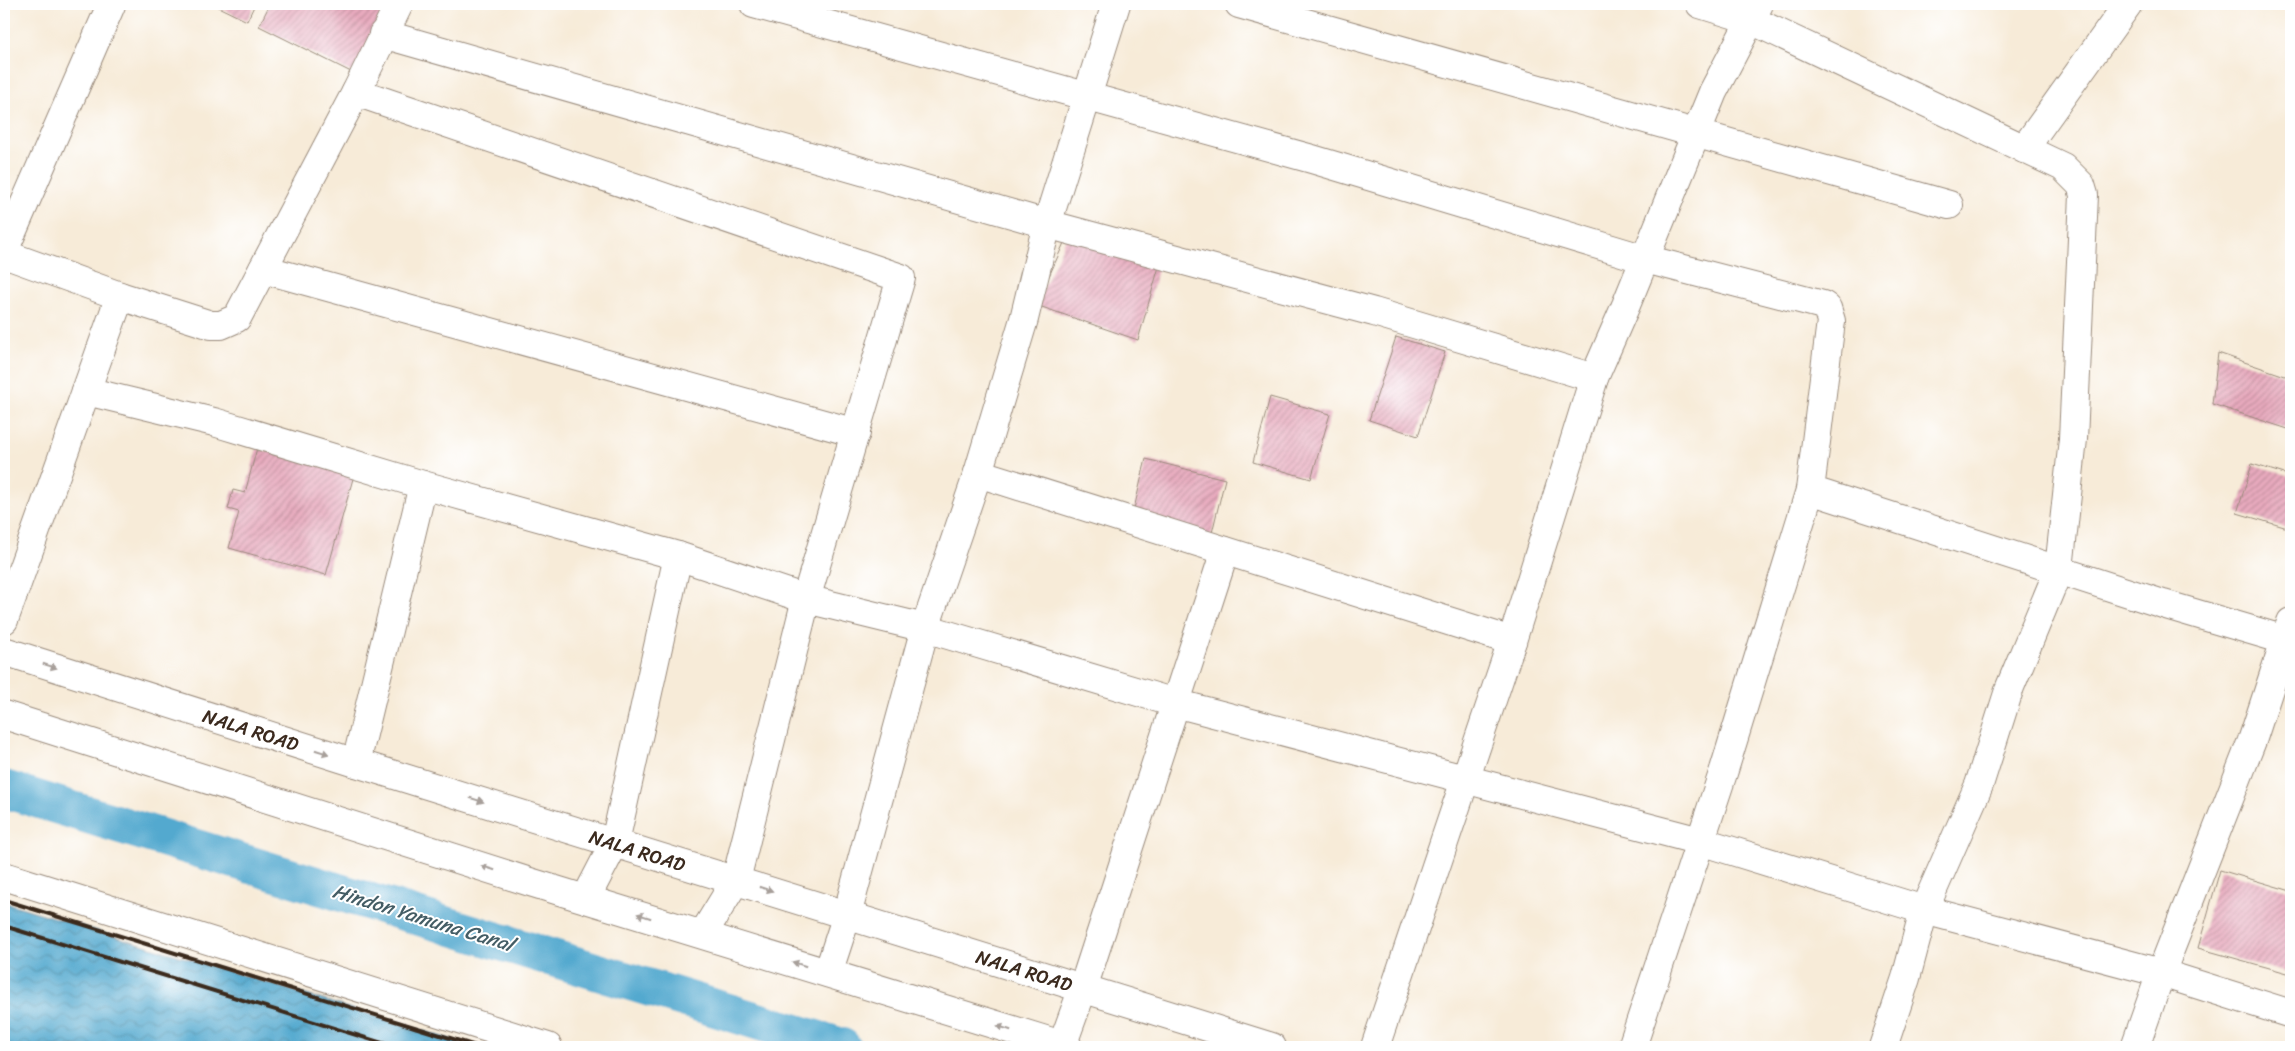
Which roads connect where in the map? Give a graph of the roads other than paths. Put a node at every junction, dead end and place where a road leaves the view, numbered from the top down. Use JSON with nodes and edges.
{"nodes":[{"id":1,"x":399,"y":4,"type":"edge"},
{"id":2,"x":754,"y":4,"type":"edge"},
{"id":3,"x":1116,"y":4,"type":"edge"},
{"id":4,"x":1239,"y":4,"type":"edge"},
{"id":5,"x":1700,"y":4,"type":"edge"},
{"id":6,"x":2128,"y":4,"type":"edge"},
{"id":7,"x":111,"y":5,"type":"dead end"},
{"id":8,"x":1754,"y":11,"type":"edge"},
{"id":9,"x":383,"y":34,"type":"junction"},
{"id":10,"x":356,"y":92,"type":"junction"},
{"id":11,"x":1087,"y":97,"type":"junction"},
{"id":12,"x":1696,"y":133,"type":"junction"},
{"id":13,"x":2024,"y":149,"type":"junction"},
{"id":14,"x":1949,"y":206,"type":"dead end"},
{"id":15,"x":1047,"y":224,"type":"junction"},
{"id":16,"x":4,"y":253,"type":"edge"},
{"id":17,"x":1645,"y":259,"type":"junction"},
{"id":18,"x":263,"y":269,"type":"junction"},
{"id":19,"x":120,"y":296,"type":"junction"},
{"id":20,"x":1594,"y":378,"type":"junction"},
{"id":21,"x":86,"y":391,"type":"junction"},
{"id":22,"x":856,"y":433,"type":"junction"},
{"id":23,"x":978,"y":473,"type":"junction"},
{"id":24,"x":422,"y":485,"type":"junction"},
{"id":25,"x":1810,"y":490,"type":"junction"},
{"id":26,"x":1225,"y":551,"type":"junction"},
{"id":27,"x":678,"y":556,"type":"junction"},
{"id":28,"x":2059,"y":569,"type":"junction"},
{"id":29,"x":806,"y":599,"type":"junction"},
{"id":30,"x":4,"y":620,"type":"edge"},
{"id":31,"x":924,"y":628,"type":"junction"},
{"id":32,"x":2288,"y":631,"type":"edge"},
{"id":33,"x":1512,"y":641,"type":"junction"},
{"id":34,"x":4,"y":652,"type":"edge"},
{"id":35,"x":1175,"y":703,"type":"junction"},
{"id":36,"x":4,"y":715,"type":"edge"},
{"id":37,"x":356,"y":763,"type":"junction"},
{"id":38,"x":1467,"y":779,"type":"junction"},
{"id":39,"x":1700,"y":841,"type":"junction"},
{"id":40,"x":615,"y":842,"type":"junction"},
{"id":41,"x":4,"y":876,"type":"edge"},
{"id":42,"x":736,"y":880,"type":"junction"},
{"id":43,"x":586,"y":898,"type":"junction"},
{"id":44,"x":1924,"y":910,"type":"junction"},
{"id":45,"x":848,"y":914,"type":"junction"},
{"id":46,"x":703,"y":934,"type":"junction"},
{"id":47,"x":828,"y":973,"type":"junction"},
{"id":48,"x":2161,"y":973,"type":"junction"},
{"id":49,"x":1083,"y":988,"type":"junction"},
{"id":50,"x":2291,"y":1014,"type":"edge"},
{"id":51,"x":1065,"y":1046,"type":"edge"},
{"id":52,"x":548,"y":1047,"type":"edge"},
{"id":53,"x":1272,"y":1047,"type":"edge"},
{"id":54,"x":1375,"y":1047,"type":"edge"},
{"id":55,"x":1632,"y":1047,"type":"edge"},
{"id":56,"x":1883,"y":1047,"type":"edge"},
{"id":57,"x":2135,"y":1047,"type":"edge"}],
"edges":[{"from":1,"to":9,"type":"street"},
{"from":2,"to":11,"type":"street"},
{"from":3,"to":11,"type":"street"},
{"from":4,"to":12,"type":"street"},
{"from":5,"to":8,"type":"street"},
{"from":6,"to":13,"type":"street"},
{"from":7,"to":16,"type":"street"},
{"from":8,"to":12,"type":"street"},
{"from":8,"to":13,"type":"street"},
{"from":9,"to":10,"type":"street"},
{"from":9,"to":15,"type":"street"},
{"from":10,"to":18,"type":"street"},
{"from":10,"to":22,"type":"street"},
{"from":11,"to":15,"type":"street"},
{"from":11,"to":17,"type":"street"},
{"from":12,"to":14,"type":"street"},
{"from":12,"to":17,"type":"street"},
{"from":13,"to":28,"type":"street"},
{"from":15,"to":20,"type":"street"},
{"from":15,"to":23,"type":"street"},
{"from":16,"to":19,"type":"street"},
{"from":17,"to":20,"type":"street"},
{"from":17,"to":25,"type":"street"},
{"from":18,"to":19,"type":"street"},
{"from":18,"to":22,"type":"street"},
{"from":19,"to":21,"type":"street"},
{"from":20,"to":33,"type":"street"},
{"from":21,"to":24,"type":"street"},
{"from":21,"to":30,"type":"street"},
{"from":22,"to":29,"type":"street"},
{"from":23,"to":26,"type":"street"},
{"from":23,"to":31,"type":"street"},
{"from":24,"to":27,"type":"street"},
{"from":24,"to":37,"type":"street"},
{"from":25,"to":28,"type":"street"},
{"from":25,"to":39,"type":"street"},
{"from":26,"to":33,"type":"street"},
{"from":26,"to":35,"type":"street"},
{"from":27,"to":29,"type":"street"},
{"from":27,"to":40,"type":"street"},
{"from":28,"to":32,"type":"street"},
{"from":28,"to":44,"type":"street"},
{"from":29,"to":31,"type":"street"},
{"from":29,"to":42,"type":"street"},
{"from":31,"to":35,"type":"street"},
{"from":31,"to":45,"type":"street"},
{"from":32,"to":48,"type":"street"},
{"from":33,"to":38,"type":"street"},
{"from":34,"to":37,"type":"street","name":"NALA ROAD","one_way":true},
{"from":35,"to":38,"type":"street"},
{"from":35,"to":49,"type":"street"},
{"from":43,"to":36,"type":"street","one_way":true},
{"from":37,"to":40,"type":"street","name":"NALA ROAD","one_way":true},
{"from":38,"to":39,"type":"street"},
{"from":38,"to":54,"type":"street"},
{"from":39,"to":44,"type":"street"},
{"from":39,"to":55,"type":"street"},
{"from":40,"to":42,"type":"street","name":"NALA ROAD"},
{"from":40,"to":43,"type":"street"},
{"from":41,"to":52,"type":"street"},
{"from":42,"to":45,"type":"street","name":"NALA ROAD","one_way":true},
{"from":42,"to":46,"type":"street"},
{"from":46,"to":43,"type":"street","one_way":true},
{"from":44,"to":48,"type":"street"},
{"from":44,"to":56,"type":"street"},
{"from":45,"to":47,"type":"street"},
{"from":45,"to":49,"type":"street","name":"NALA ROAD"},
{"from":47,"to":46,"type":"street","one_way":true},
{"from":51,"to":47,"type":"street","one_way":true},
{"from":48,"to":50,"type":"street"},
{"from":48,"to":57,"type":"street"},
{"from":49,"to":51,"type":"street"},
{"from":49,"to":53,"type":"street","name":"NALA ROAD"}]}
